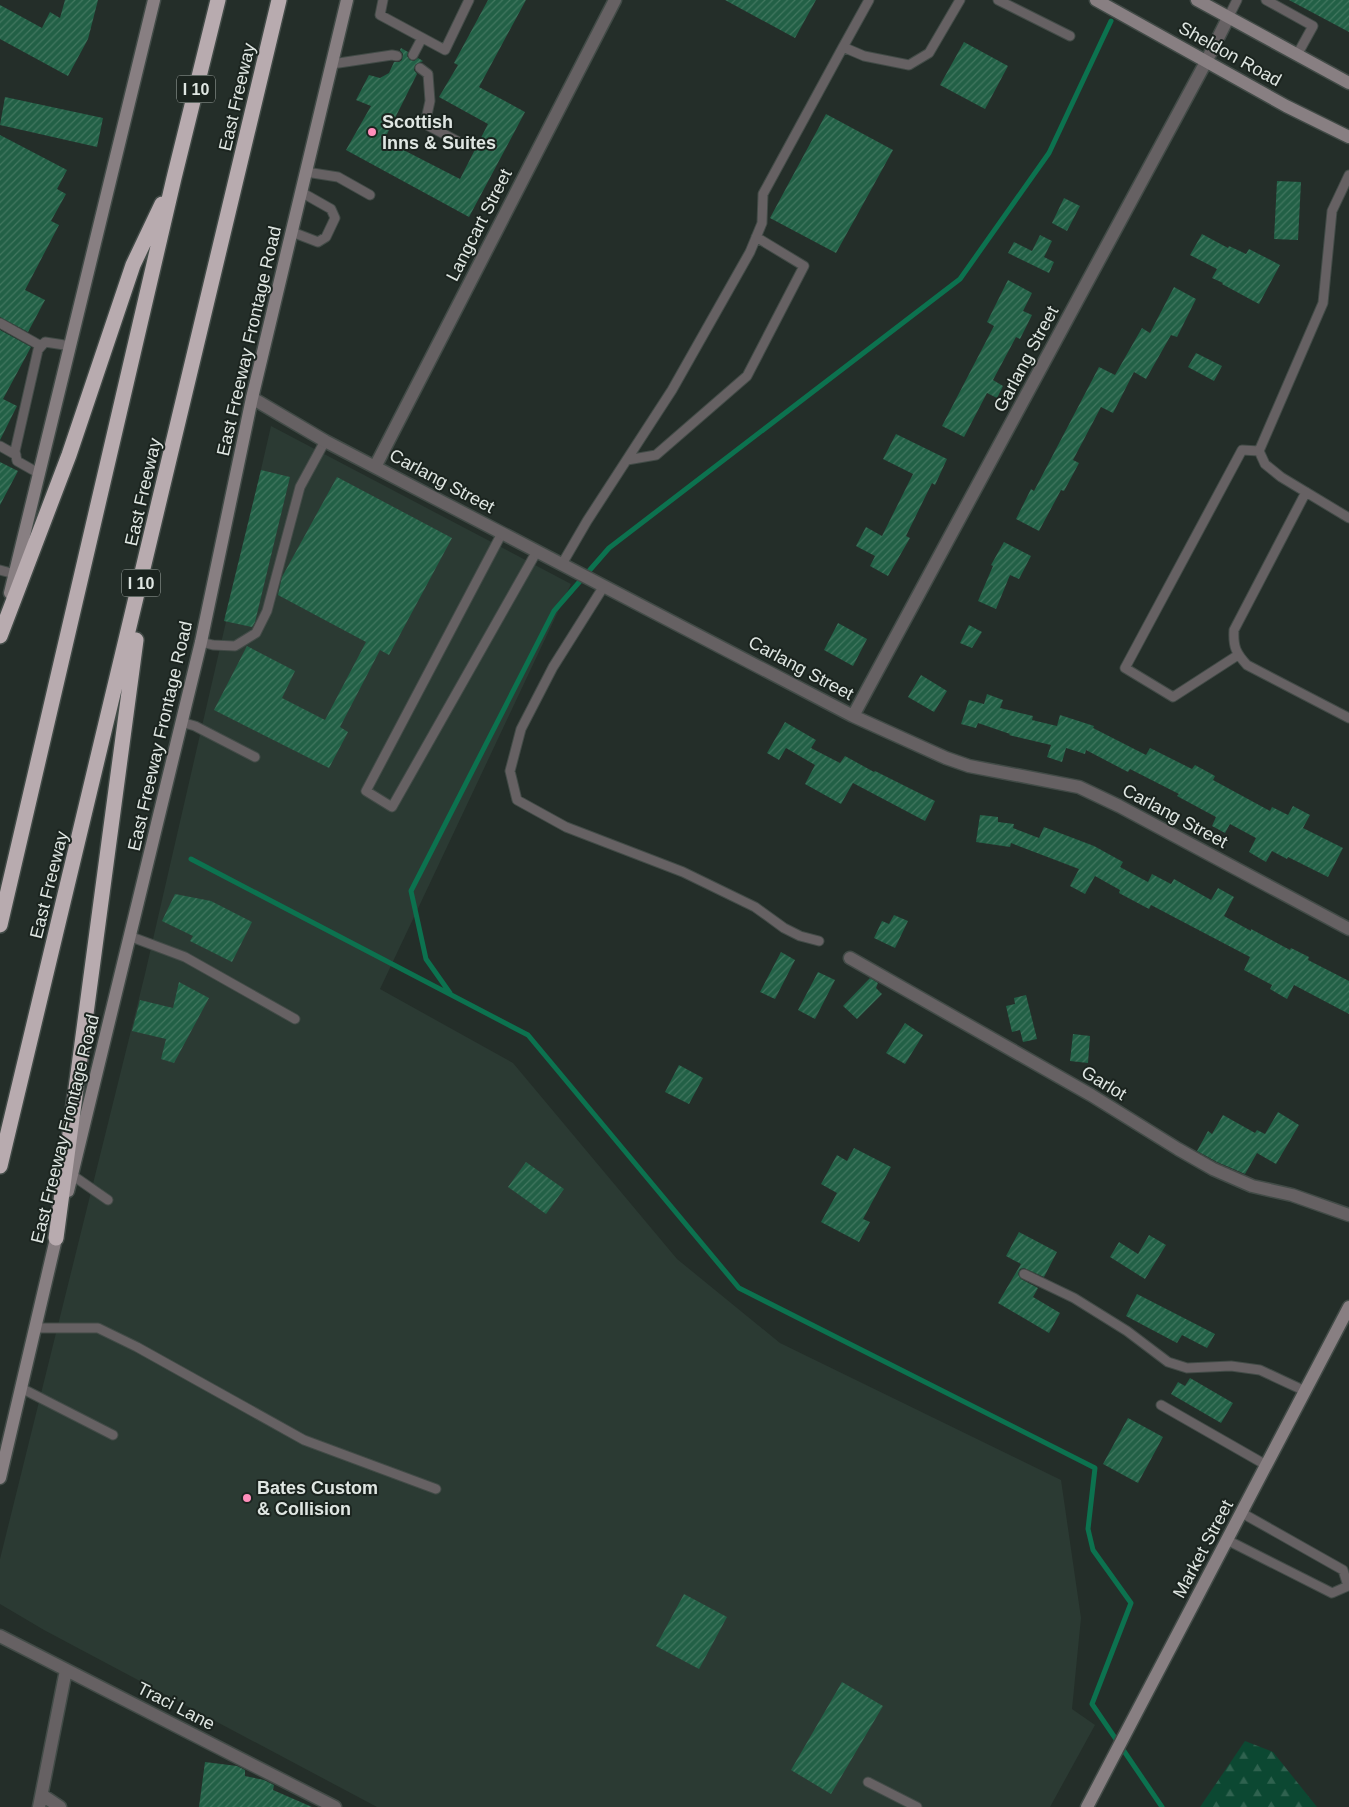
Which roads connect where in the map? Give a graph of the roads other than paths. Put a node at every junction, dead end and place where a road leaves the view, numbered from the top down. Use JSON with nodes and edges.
{"nodes":[{"id":1,"x":154,"y":0,"type":"edge"},
{"id":2,"x":218,"y":0,"type":"edge"},
{"id":3,"x":279,"y":0,"type":"edge"},
{"id":4,"x":347,"y":0,"type":"edge"},
{"id":5,"x":383,"y":0,"type":"edge"},
{"id":6,"x":469,"y":0,"type":"edge"},
{"id":7,"x":615,"y":0,"type":"edge"},
{"id":8,"x":869,"y":0,"type":"edge"},
{"id":9,"x":960,"y":0,"type":"edge"},
{"id":10,"x":998,"y":0,"type":"edge"},
{"id":11,"x":1096,"y":0,"type":"edge"},
{"id":12,"x":1197,"y":0,"type":"edge"},
{"id":13,"x":1237,"y":0,"type":"edge"},
{"id":14,"x":1266,"y":0,"type":"edge"},
{"id":15,"x":1228,"y":18,"type":"junction"},
{"id":16,"x":1070,"y":36,"type":"dead end"},
{"id":17,"x":422,"y":38,"type":"junction"},
{"id":18,"x":843,"y":47,"type":"junction"},
{"id":19,"x":413,"y":55,"type":"dead end"},
{"id":20,"x":1296,"y":55,"type":"junction"},
{"id":21,"x":396,"y":56,"type":"dead end"},
{"id":22,"x":1207,"y":60,"type":"junction"},
{"id":23,"x":332,"y":64,"type":"junction"},
{"id":24,"x":420,"y":68,"type":"dead end"},
{"id":25,"x":1349,"y":83,"type":"edge"},
{"id":26,"x":1349,"y":137,"type":"edge"},
{"id":27,"x":459,"y":142,"type":"dead end"},
{"id":28,"x":306,"y":172,"type":"junction"},
{"id":29,"x":1349,"y":175,"type":"edge"},
{"id":30,"x":174,"y":178,"type":"junction"},
{"id":31,"x":301,"y":192,"type":"junction"},
{"id":32,"x":370,"y":195,"type":"dead end"},
{"id":33,"x":292,"y":232,"type":"junction"},
{"id":34,"x":756,"y":238,"type":"junction"},
{"id":35,"x":0,"y":323,"type":"edge"},
{"id":36,"x":41,"y":346,"type":"junction"},
{"id":37,"x":71,"y":346,"type":"junction"},
{"id":38,"x":252,"y":398,"type":"junction"},
{"id":39,"x":324,"y":441,"type":"junction"},
{"id":40,"x":0,"y":446,"type":"edge"},
{"id":41,"x":1259,"y":451,"type":"junction"},
{"id":42,"x":16,"y":455,"type":"junction"},
{"id":43,"x":627,"y":460,"type":"junction"},
{"id":44,"x":375,"y":466,"type":"junction"},
{"id":45,"x":40,"y":474,"type":"junction"},
{"id":46,"x":1306,"y":492,"type":"junction"},
{"id":47,"x":1349,"y":518,"type":"edge"},
{"id":48,"x":502,"y":533,"type":"junction"},
{"id":49,"x":537,"y":551,"type":"junction"},
{"id":50,"x":148,"y":553,"type":"junction"},
{"id":51,"x":562,"y":564,"type":"junction"},
{"id":52,"x":0,"y":570,"type":"edge"},
{"id":53,"x":15,"y":574,"type":"junction"},
{"id":54,"x":604,"y":586,"type":"junction"},
{"id":55,"x":0,"y":636,"type":"edge"},
{"id":56,"x":201,"y":642,"type":"junction"},
{"id":57,"x":1238,"y":655,"type":"junction"},
{"id":58,"x":854,"y":716,"type":"junction"},
{"id":59,"x":1349,"y":718,"type":"edge"},
{"id":60,"x":181,"y":722,"type":"junction"},
{"id":61,"x":256,"y":757,"type":"dead end"},
{"id":62,"x":0,"y":924,"type":"edge"},
{"id":63,"x":1349,"y":929,"type":"edge"},
{"id":64,"x":129,"y":936,"type":"junction"},
{"id":65,"x":819,"y":941,"type":"dead end"},
{"id":66,"x":850,"y":958,"type":"dead end"},
{"id":67,"x":295,"y":1020,"type":"dead end"},
{"id":68,"x":0,"y":1166,"type":"edge"},
{"id":69,"x":72,"y":1175,"type":"junction"},
{"id":70,"x":108,"y":1200,"type":"dead end"},
{"id":71,"x":1349,"y":1216,"type":"edge"},
{"id":72,"x":56,"y":1238,"type":"junction"},
{"id":73,"x":1024,"y":1274,"type":"dead end"},
{"id":74,"x":1349,"y":1307,"type":"edge"},
{"id":75,"x":35,"y":1328,"type":"junction"},
{"id":76,"x":21,"y":1388,"type":"junction"},
{"id":77,"x":1305,"y":1391,"type":"junction"},
{"id":78,"x":1161,"y":1405,"type":"dead end"},
{"id":79,"x":113,"y":1435,"type":"dead end"},
{"id":80,"x":1266,"y":1465,"type":"junction"},
{"id":81,"x":0,"y":1478,"type":"edge"},
{"id":82,"x":436,"y":1489,"type":"dead end"},
{"id":83,"x":1242,"y":1512,"type":"junction"},
{"id":84,"x":1227,"y":1540,"type":"junction"},
{"id":85,"x":1348,"y":1586,"type":"edge"},
{"id":86,"x":0,"y":1636,"type":"edge"},
{"id":87,"x":66,"y":1670,"type":"junction"},
{"id":88,"x":868,"y":1782,"type":"dead end"},
{"id":89,"x":41,"y":1801,"type":"edge"},
{"id":90,"x":60,"y":1807,"type":"edge"},
{"id":91,"x":336,"y":1807,"type":"edge"},
{"id":92,"x":917,"y":1807,"type":"edge"},
{"id":93,"x":1087,"y":1807,"type":"edge"}],
"edges":[{"from":1,"to":37,"type":"main road"},
{"from":2,"to":30,"type":"highway","number":"I 10"},
{"from":3,"to":50,"type":"highway","name":"East Freeway","number":"I 10"},
{"from":4,"to":23,"type":"main road","name":"East Freeway Frontage Road"},
{"from":5,"to":17,"type":"lane"},
{"from":6,"to":17,"type":"lane"},
{"from":7,"to":44,"type":"street","name":"Langcart Street"},
{"from":8,"to":18,"type":"lane"},
{"from":9,"to":18,"type":"lane"},
{"from":10,"to":16,"type":"lane"},
{"from":11,"to":22,"type":"main road","name":"Sheldon Road"},
{"from":12,"to":15,"type":"main road","name":"Sheldon Road"},
{"from":13,"to":15,"type":"lane"},
{"from":14,"to":20,"type":"lane"},
{"from":15,"to":20,"type":"main road","name":"Sheldon Road"},
{"from":15,"to":22,"type":"street","name":"Garlang Street"},
{"from":17,"to":19,"type":"lane"},
{"from":18,"to":34,"type":"lane"},
{"from":20,"to":25,"type":"main road","name":"Sheldon Road"},
{"from":21,"to":23,"type":"lane"},
{"from":22,"to":26,"type":"main road","name":"Sheldon Road"},
{"from":22,"to":58,"type":"street","name":"Garlang Street"},
{"from":23,"to":28,"type":"main road","name":"East Freeway Frontage Road"},
{"from":24,"to":27,"type":"lane"},
{"from":28,"to":31,"type":"main road","name":"East Freeway Frontage Road"},
{"from":28,"to":32,"type":"lane"},
{"from":29,"to":41,"type":"lane"},
{"from":30,"to":55,"type":"highway"},
{"from":30,"to":62,"type":"highway","number":"I 10"},
{"from":31,"to":33,"type":"main road","name":"East Freeway Frontage Road"},
{"from":31,"to":33,"type":"lane"},
{"from":33,"to":38,"type":"main road","name":"East Freeway Frontage Road"},
{"from":34,"to":43,"type":"lane"},
{"from":34,"to":43,"type":"lane"},
{"from":35,"to":36,"type":"lane"},
{"from":36,"to":37,"type":"lane"},
{"from":36,"to":42,"type":"lane"},
{"from":37,"to":45,"type":"main road"},
{"from":38,"to":39,"type":"street","name":"Carlang Street"},
{"from":38,"to":56,"type":"main road","name":"East Freeway Frontage Road"},
{"from":39,"to":44,"type":"street","name":"Carlang Street"},
{"from":39,"to":56,"type":"lane"},
{"from":40,"to":42,"type":"lane"},
{"from":41,"to":46,"type":"lane"},
{"from":41,"to":57,"type":"lane"},
{"from":42,"to":45,"type":"lane"},
{"from":43,"to":51,"type":"lane"},
{"from":44,"to":48,"type":"street","name":"Carlang Street"},
{"from":45,"to":53,"type":"main road"},
{"from":46,"to":47,"type":"lane"},
{"from":46,"to":57,"type":"lane"},
{"from":48,"to":49,"type":"street","name":"Carlang Street"},
{"from":48,"to":49,"type":"lane"},
{"from":49,"to":51,"type":"street","name":"Carlang Street"},
{"from":50,"to":68,"type":"highway","name":"East Freeway","number":"I 10"},
{"from":50,"to":72,"type":"highway"},
{"from":51,"to":54,"type":"street","name":"Carlang Street"},
{"from":52,"to":53,"type":"lane"},
{"from":53,"to":55,"type":"main road"},
{"from":54,"to":58,"type":"street","name":"Carlang Street"},
{"from":54,"to":65,"type":"lane"},
{"from":56,"to":60,"type":"main road","name":"East Freeway Frontage Road"},
{"from":57,"to":59,"type":"lane"},
{"from":58,"to":63,"type":"street","name":"Carlang Street"},
{"from":60,"to":61,"type":"lane"},
{"from":60,"to":64,"type":"main road","name":"East Freeway Frontage Road"},
{"from":64,"to":67,"type":"lane"},
{"from":64,"to":69,"type":"main road","name":"East Freeway Frontage Road"},
{"from":66,"to":71,"type":"street","name":"Garlot"},
{"from":69,"to":70,"type":"lane"},
{"from":69,"to":72,"type":"main road","name":"East Freeway Frontage Road"},
{"from":72,"to":75,"type":"main road","name":"East Freeway Frontage Road"},
{"from":73,"to":77,"type":"lane"},
{"from":74,"to":77,"type":"main road","name":"Market Street"},
{"from":75,"to":76,"type":"main road","name":"East Freeway Frontage Road"},
{"from":75,"to":82,"type":"lane"},
{"from":76,"to":79,"type":"lane"},
{"from":76,"to":81,"type":"main road","name":"East Freeway Frontage Road"},
{"from":77,"to":80,"type":"main road","name":"Market Street"},
{"from":78,"to":80,"type":"lane"},
{"from":80,"to":83,"type":"main road","name":"Market Street"},
{"from":83,"to":84,"type":"main road","name":"Market Street"},
{"from":83,"to":85,"type":"lane"},
{"from":84,"to":85,"type":"lane"},
{"from":84,"to":93,"type":"main road","name":"Market Street"},
{"from":86,"to":87,"type":"street","name":"Traci Lane"},
{"from":87,"to":89,"type":"street"},
{"from":87,"to":91,"type":"street","name":"Traci Lane"},
{"from":88,"to":92,"type":"lane"},
{"from":89,"to":90,"type":"street"}]}
